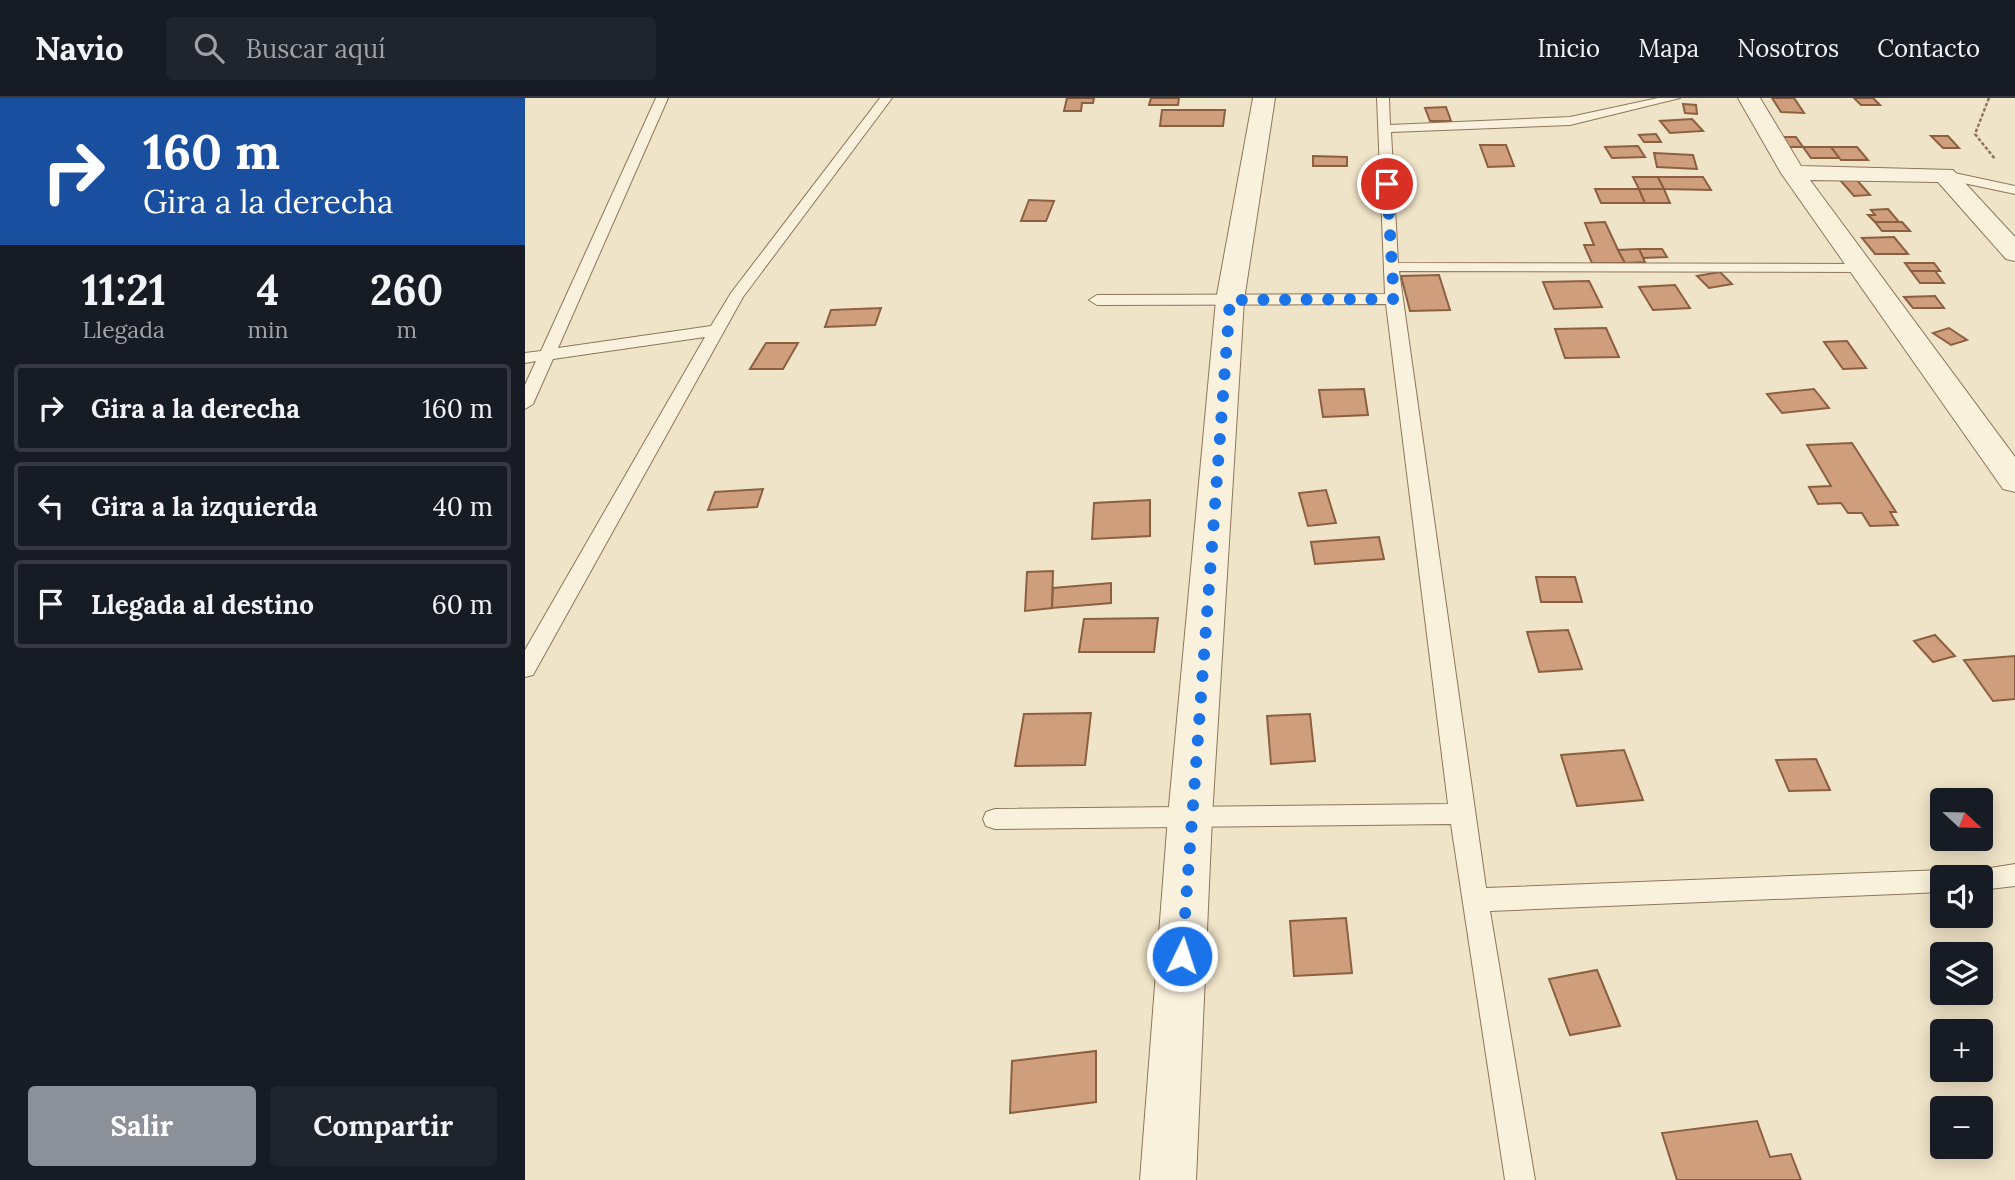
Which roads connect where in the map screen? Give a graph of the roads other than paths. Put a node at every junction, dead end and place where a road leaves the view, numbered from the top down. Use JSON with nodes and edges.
{"nodes":[{"id":1,"x":662,"y":98,"type":"edge"},
{"id":2,"x":886,"y":98,"type":"edge"},
{"id":3,"x":1263,"y":98,"type":"edge"},
{"id":4,"x":1383,"y":98,"type":"edge"},
{"id":5,"x":1674,"y":98,"type":"edge"},
{"id":6,"x":1749,"y":98,"type":"edge"},
{"id":7,"x":1384,"y":129,"type":"junction"},
{"id":8,"x":1793,"y":173,"type":"junction"},
{"id":9,"x":1935,"y":175,"type":"junction"},
{"id":10,"x":2015,"y":190,"type":"edge"},
{"id":11,"x":2015,"y":254,"type":"edge"},
{"id":12,"x":1391,"y":267,"type":"junction"},
{"id":13,"x":1862,"y":268,"type":"junction"},
{"id":14,"x":2015,"y":276,"type":"edge"},
{"id":15,"x":1394,"y":299,"type":"junction"},
{"id":16,"x":1097,"y":300,"type":"dead end"},
{"id":17,"x":1230,"y":300,"type":"junction"},
{"id":18,"x":719,"y":330,"type":"junction"},
{"id":19,"x":544,"y":355,"type":"junction"},
{"id":20,"x":525,"y":358,"type":"edge"},
{"id":21,"x":525,"y":404,"type":"edge"},
{"id":22,"x":2015,"y":481,"type":"edge"},
{"id":23,"x":525,"y":669,"type":"edge"},
{"id":24,"x":1461,"y":814,"type":"junction"},
{"id":25,"x":1190,"y":817,"type":"junction"},
{"id":26,"x":995,"y":819,"type":"dead end"},
{"id":27,"x":2015,"y":875,"type":"edge"},
{"id":28,"x":1993,"y":878,"type":"edge"},
{"id":29,"x":1930,"y":882,"type":"edge"},
{"id":30,"x":1475,"y":900,"type":"junction"},
{"id":31,"x":1168,"y":1180,"type":"edge"},
{"id":32,"x":1520,"y":1180,"type":"edge"}],
"edges":[{"from":1,"to":19,"type":"lane"},
{"from":2,"to":18,"type":"lane"},
{"from":3,"to":17,"type":"street"},
{"from":4,"to":7,"type":"lane"},
{"from":5,"to":7,"type":"lane"},
{"from":6,"to":8,"type":"street"},
{"from":7,"to":12,"type":"lane"},
{"from":8,"to":9,"type":"street"},
{"from":8,"to":13,"type":"street"},
{"from":9,"to":10,"type":"lane"},
{"from":9,"to":11,"type":"street"},
{"from":9,"to":14,"type":"street"},
{"from":12,"to":13,"type":"lane"},
{"from":12,"to":15,"type":"lane"},
{"from":13,"to":22,"type":"street"},
{"from":15,"to":17,"type":"lane"},
{"from":15,"to":24,"type":"lane"},
{"from":16,"to":17,"type":"lane"},
{"from":17,"to":25,"type":"street"},
{"from":18,"to":19,"type":"lane"},
{"from":18,"to":23,"type":"lane"},
{"from":19,"to":20,"type":"lane"},
{"from":19,"to":21,"type":"lane"},
{"from":24,"to":25,"type":"lane"},
{"from":24,"to":30,"type":"lane"},
{"from":25,"to":26,"type":"lane"},
{"from":25,"to":31,"type":"street"},
{"from":27,"to":28,"type":"lane"},
{"from":29,"to":30,"type":"lane"},
{"from":30,"to":32,"type":"lane"}]}
